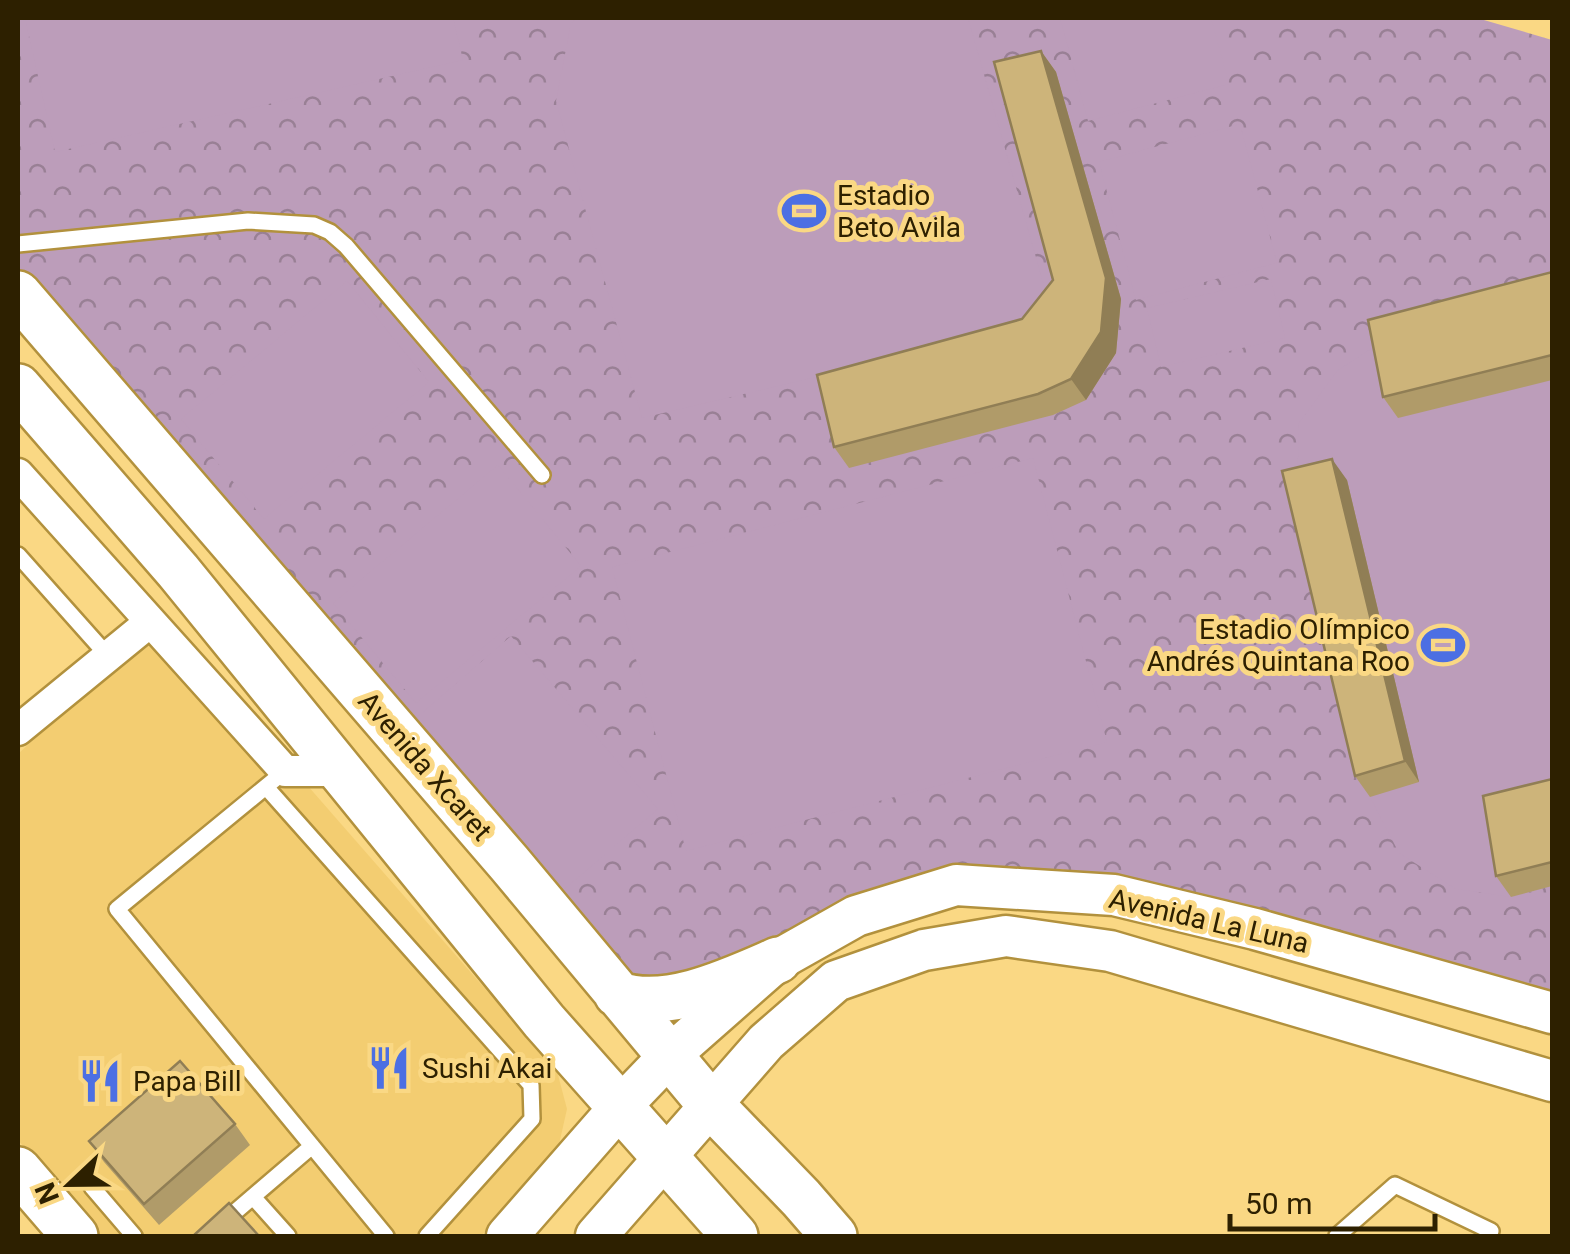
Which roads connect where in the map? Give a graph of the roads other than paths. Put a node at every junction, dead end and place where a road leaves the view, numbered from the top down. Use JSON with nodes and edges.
{"nodes":[{"id":1,"x":18,"y":244,"type":"edge"},
{"id":2,"x":26,"y":309,"type":"edge"},
{"id":3,"x":18,"y":388,"type":"edge"},
{"id":4,"x":18,"y":474,"type":"edge"},
{"id":5,"x":542,"y":474,"type":"dead end"},
{"id":6,"x":18,"y":555,"type":"edge"},
{"id":7,"x":150,"y":622,"type":"junction"},
{"id":8,"x":108,"y":656,"type":"junction"},
{"id":9,"x":18,"y":730,"type":"edge"},
{"id":10,"x":340,"y":771,"type":"junction"},
{"id":11,"x":276,"y":779,"type":"junction"},
{"id":12,"x":856,"y":916,"type":"junction"},
{"id":13,"x":778,"y":960,"type":"junction"},
{"id":14,"x":880,"y":966,"type":"junction"},
{"id":15,"x":617,"y":994,"type":"junction"},
{"id":16,"x":1552,"y":1013,"type":"edge"},
{"id":17,"x":669,"y":1056,"type":"junction"},
{"id":18,"x":1552,"y":1080,"type":"edge"},
{"id":19,"x":710,"y":1104,"type":"junction"},
{"id":20,"x":620,"y":1107,"type":"junction"},
{"id":21,"x":312,"y":1146,"type":"junction"},
{"id":22,"x":664,"y":1158,"type":"junction"},
{"id":23,"x":18,"y":1170,"type":"edge"},
{"id":24,"x":92,"y":1186,"type":"dead end"},
{"id":25,"x":254,"y":1198,"type":"junction"},
{"id":26,"x":1492,"y":1231,"type":"dead end"},
{"id":27,"x":74,"y":1236,"type":"edge"},
{"id":28,"x":134,"y":1236,"type":"edge"},
{"id":29,"x":207,"y":1236,"type":"edge"},
{"id":30,"x":288,"y":1236,"type":"edge"},
{"id":31,"x":386,"y":1236,"type":"edge"},
{"id":32,"x":427,"y":1236,"type":"edge"},
{"id":33,"x":507,"y":1236,"type":"edge"},
{"id":34,"x":596,"y":1236,"type":"edge"},
{"id":35,"x":735,"y":1236,"type":"edge"},
{"id":36,"x":834,"y":1236,"type":"edge"},
{"id":37,"x":1338,"y":1236,"type":"edge"}],
"edges":[{"from":1,"to":5,"type":"lane"},
{"from":2,"to":15,"type":"main road","name":"Avenida Xcaret"},
{"from":3,"to":10,"type":"main road"},
{"from":4,"to":7,"type":"street"},
{"from":6,"to":8,"type":"lane"},
{"from":7,"to":8,"type":"street"},
{"from":7,"to":11,"type":"street"},
{"from":8,"to":9,"type":"street"},
{"from":10,"to":11,"type":"street"},
{"from":10,"to":20,"type":"main road"},
{"from":11,"to":21,"type":"lane"},
{"from":11,"to":32,"type":"lane"},
{"from":12,"to":13,"type":"main road","name":"Avenida La Luna"},
{"from":12,"to":14,"type":"main road"},
{"from":12,"to":16,"type":"main road","name":"Avenida La Luna"},
{"from":13,"to":15,"type":"main road"},
{"from":13,"to":17,"type":"main road","name":"Avenida La Luna"},
{"from":14,"to":18,"type":"main road","name":"Avenida La Luna"},
{"from":14,"to":19,"type":"main road","name":"Avenida La Luna"},
{"from":15,"to":17,"type":"main road","name":"Avenida Xcaret"},
{"from":17,"to":19,"type":"main road","name":"Avenida Xcaret"},
{"from":17,"to":20,"type":"main road","name":"Avenida La Luna"},
{"from":19,"to":22,"type":"main road","name":"Avenida La Luna"},
{"from":19,"to":36,"type":"main road","name":"Avenida Xcaret"},
{"from":20,"to":22,"type":"main road"},
{"from":20,"to":33,"type":"main road","name":"Avenida La Luna"},
{"from":21,"to":25,"type":"lane"},
{"from":21,"to":31,"type":"lane"},
{"from":22,"to":34,"type":"main road","name":"Avenida La Luna"},
{"from":22,"to":35,"type":"main road"},
{"from":23,"to":27,"type":"main road"},
{"from":24,"to":28,"type":"lane"},
{"from":25,"to":29,"type":"lane"},
{"from":25,"to":30,"type":"lane"},
{"from":26,"to":37,"type":"lane"}]}
